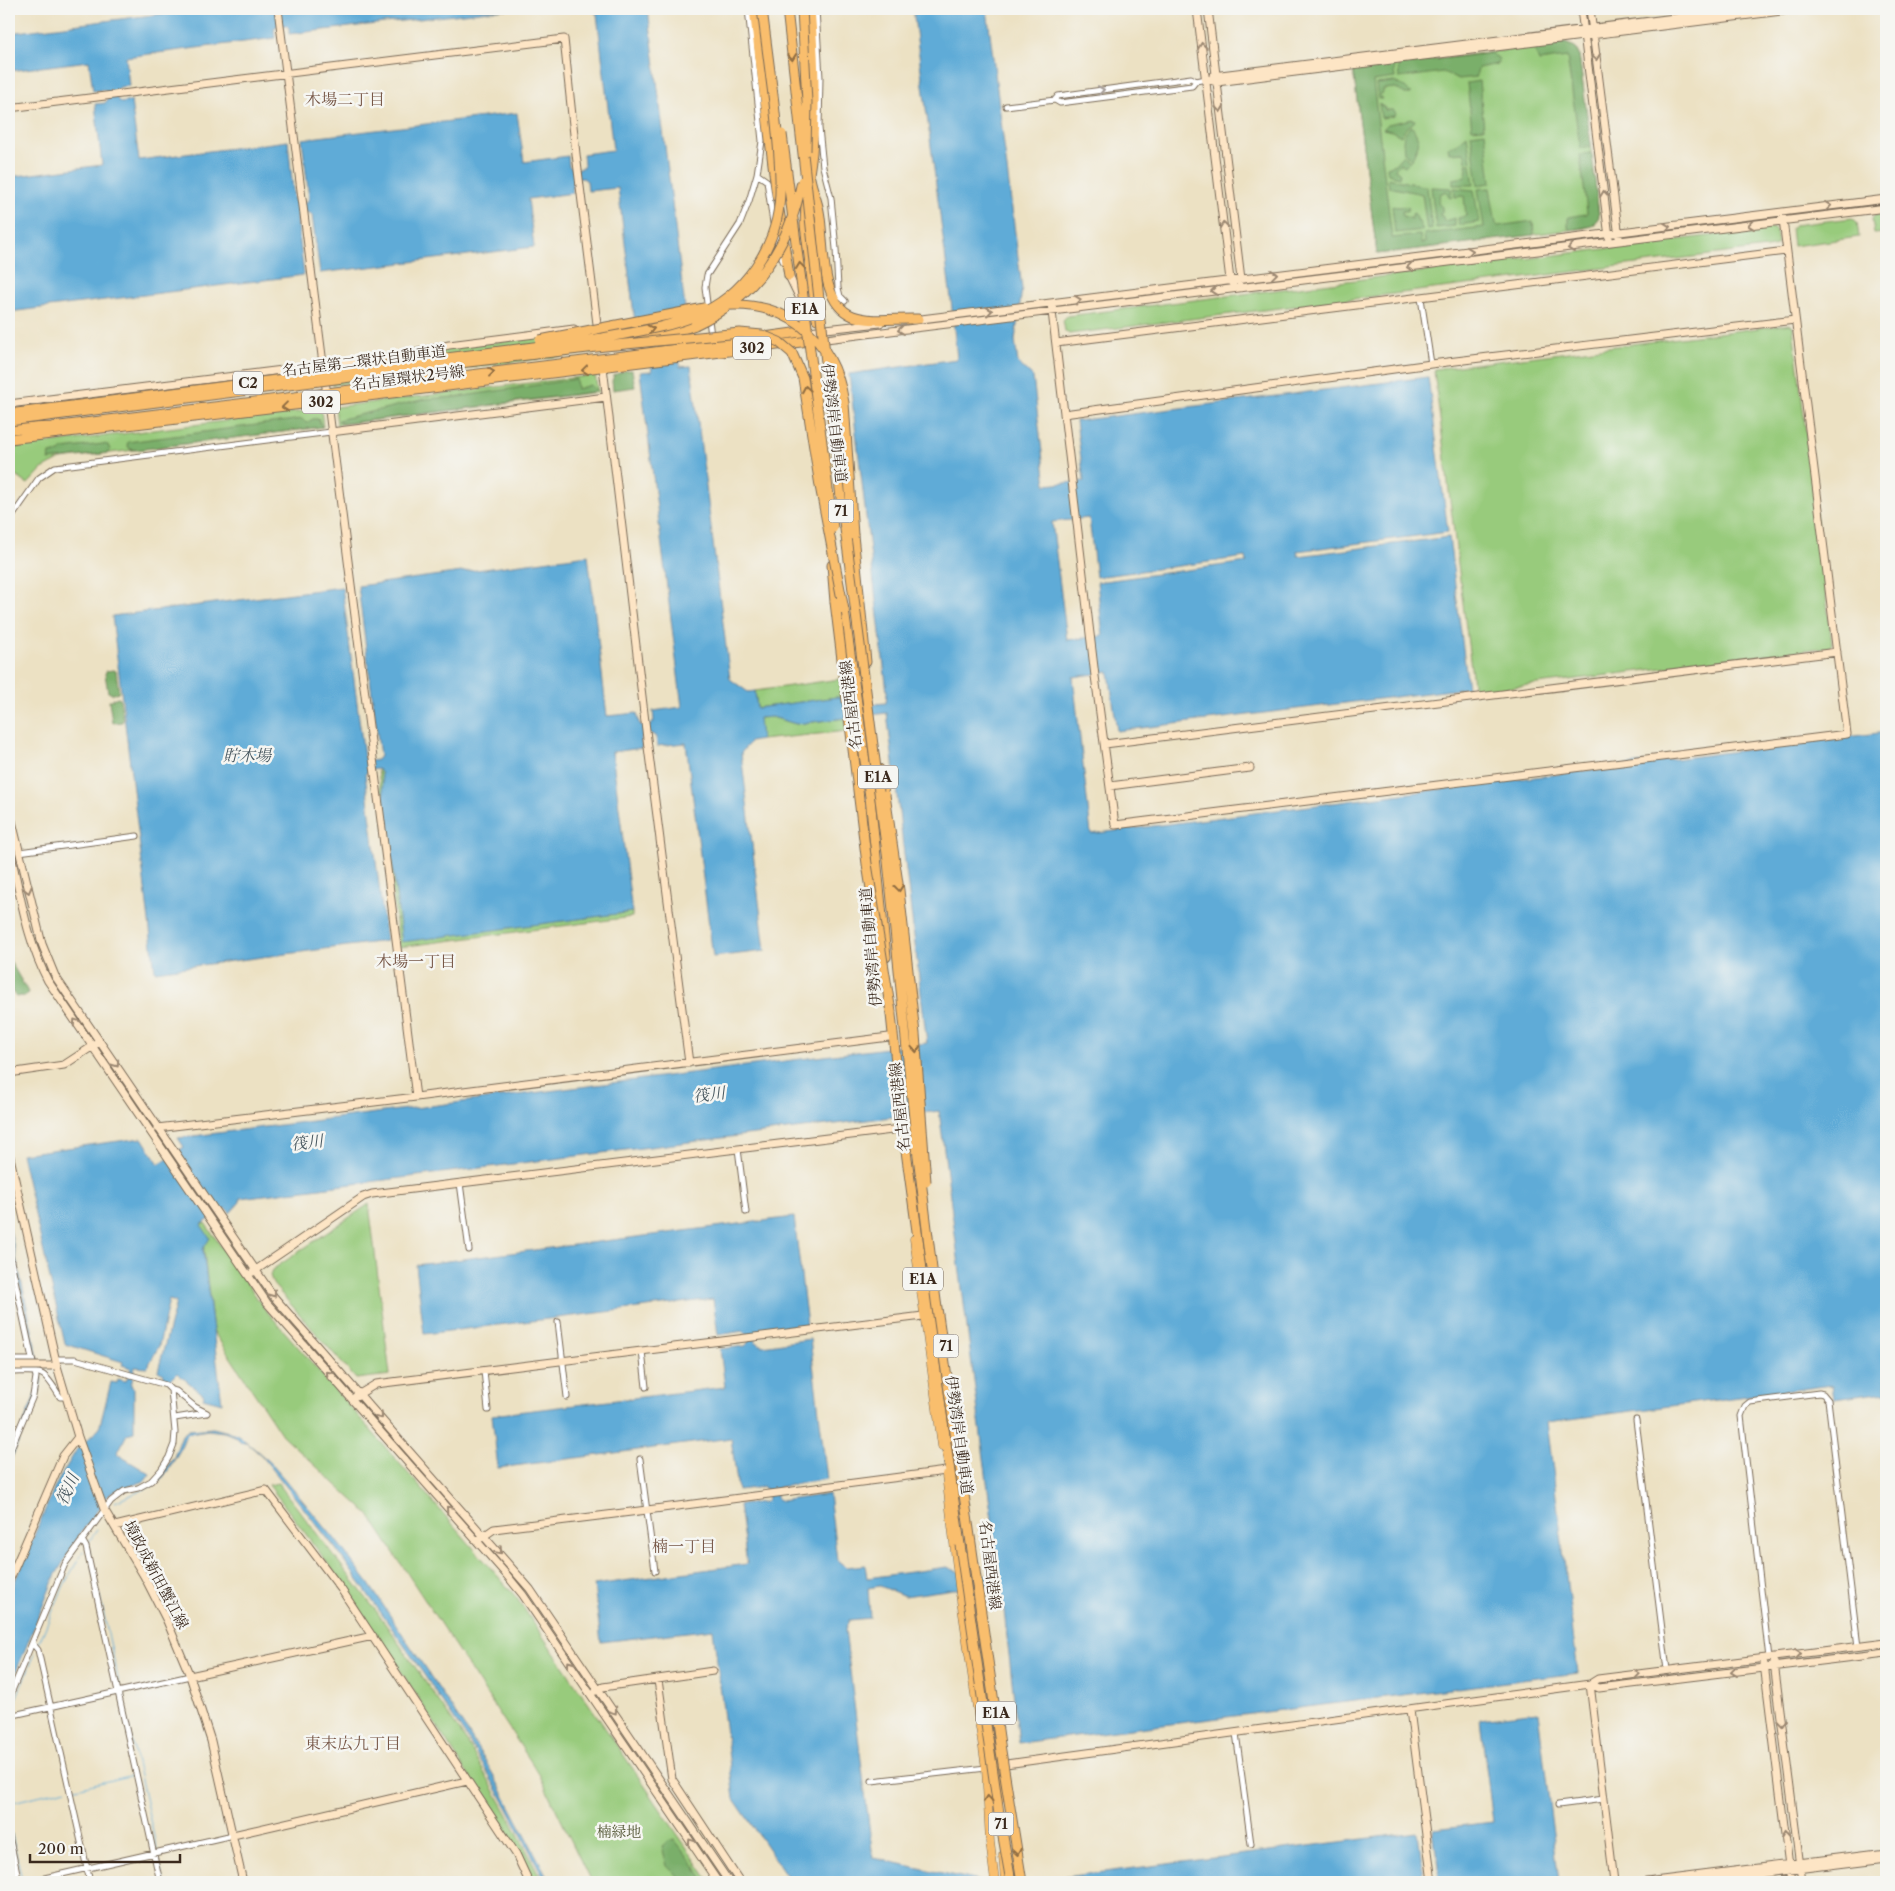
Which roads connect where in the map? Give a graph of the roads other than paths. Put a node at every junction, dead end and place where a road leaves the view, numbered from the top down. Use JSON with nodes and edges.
{"nodes":[{"id":1,"x":278,"y":9,"type":"edge"},
{"id":2,"x":748,"y":9,"type":"edge"},
{"id":3,"x":754,"y":9,"type":"edge"},
{"id":4,"x":764,"y":9,"type":"edge"},
{"id":5,"x":787,"y":9,"type":"edge"},
{"id":6,"x":802,"y":9,"type":"edge"},
{"id":7,"x":810,"y":9,"type":"edge"},
{"id":8,"x":816,"y":9,"type":"edge"},
{"id":9,"x":1197,"y":9,"type":"edge"},
{"id":10,"x":1208,"y":9,"type":"edge"},
{"id":11,"x":1581,"y":9,"type":"edge"},
{"id":12,"x":1590,"y":9,"type":"edge"},
{"id":13,"x":1746,"y":9,"type":"edge"},
{"id":14,"x":1798,"y":9,"type":"edge"},
{"id":15,"x":1703,"y":14,"type":"edge"},
{"id":16,"x":1593,"y":31,"type":"junction"},
{"id":17,"x":1584,"y":32,"type":"junction"},
{"id":18,"x":287,"y":73,"type":"junction"},
{"id":19,"x":1216,"y":78,"type":"junction"},
{"id":20,"x":1206,"y":79,"type":"junction"},
{"id":21,"x":1006,"y":106,"type":"dead end"},
{"id":22,"x":9,"y":108,"type":"edge"},
{"id":23,"x":809,"y":173,"type":"junction"},
{"id":24,"x":757,"y":174,"type":"junction"},
{"id":25,"x":1886,"y":199,"type":"edge"},
{"id":26,"x":1886,"y":208,"type":"edge"},
{"id":27,"x":1782,"y":212,"type":"junction"},
{"id":28,"x":1783,"y":221,"type":"junction"},
{"id":29,"x":1619,"y":233,"type":"junction"},
{"id":30,"x":1609,"y":234,"type":"junction"},
{"id":31,"x":1620,"y":242,"type":"junction"},
{"id":32,"x":1610,"y":243,"type":"junction"},
{"id":33,"x":1786,"y":251,"type":"junction"},
{"id":34,"x":789,"y":276,"type":"junction"},
{"id":35,"x":1241,"y":278,"type":"junction"},
{"id":36,"x":1230,"y":280,"type":"junction"},
{"id":37,"x":1237,"y":288,"type":"junction"},
{"id":38,"x":1420,"y":298,"type":"junction"},
{"id":39,"x":845,"y":301,"type":"dead end"},
{"id":40,"x":1052,"y":303,"type":"junction"},
{"id":41,"x":1053,"y":312,"type":"junction"},
{"id":42,"x":918,"y":319,"type":"junction"},
{"id":43,"x":1795,"y":320,"type":"junction"},
{"id":44,"x":597,"y":327,"type":"junction"},
{"id":45,"x":818,"y":329,"type":"junction"},
{"id":46,"x":808,"y":331,"type":"junction"},
{"id":47,"x":820,"y":340,"type":"junction"},
{"id":48,"x":809,"y":341,"type":"junction"},
{"id":49,"x":1056,"y":343,"type":"junction"},
{"id":50,"x":712,"y":344,"type":"junction"},
{"id":51,"x":605,"y":346,"type":"junction"},
{"id":52,"x":694,"y":351,"type":"junction"},
{"id":53,"x":488,"y":352,"type":"junction"},
{"id":54,"x":602,"y":363,"type":"junction"},
{"id":55,"x":1431,"y":364,"type":"junction"},
{"id":56,"x":323,"y":365,"type":"junction"},
{"id":57,"x":327,"y":397,"type":"junction"},
{"id":58,"x":606,"y":397,"type":"junction"},
{"id":59,"x":9,"y":404,"type":"edge"},
{"id":60,"x":9,"y":414,"type":"edge"},
{"id":61,"x":1064,"y":414,"type":"junction"},
{"id":62,"x":9,"y":421,"type":"edge"},
{"id":63,"x":9,"y":430,"type":"edge"},
{"id":64,"x":331,"y":432,"type":"junction"},
{"id":65,"x":9,"y":439,"type":"edge"},
{"id":66,"x":9,"y":521,"type":"edge"},
{"id":67,"x":830,"y":532,"type":"junction"},
{"id":68,"x":844,"y":610,"type":"junction"},
{"id":69,"x":1837,"y":652,"type":"junction"},
{"id":70,"x":869,"y":728,"type":"junction"},
{"id":71,"x":1104,"y":744,"type":"junction"},
{"id":72,"x":1250,"y":768,"type":"dead end"},
{"id":73,"x":1110,"y":786,"type":"junction"},
{"id":74,"x":9,"y":809,"type":"edge"},
{"id":75,"x":137,"y":836,"type":"dead end"},
{"id":76,"x":9,"y":847,"type":"edge"},
{"id":77,"x":19,"y":852,"type":"junction"},
{"id":78,"x":891,"y":1012,"type":"junction"},
{"id":79,"x":889,"y":1037,"type":"junction"},
{"id":80,"x":100,"y":1041,"type":"junction"},
{"id":81,"x":92,"y":1046,"type":"junction"},
{"id":82,"x":689,"y":1063,"type":"junction"},
{"id":83,"x":9,"y":1073,"type":"edge"},
{"id":84,"x":416,"y":1097,"type":"junction"},
{"id":85,"x":161,"y":1130,"type":"junction"},
{"id":86,"x":900,"y":1130,"type":"junction"},
{"id":87,"x":151,"y":1132,"type":"junction"},
{"id":88,"x":738,"y":1149,"type":"junction"},
{"id":89,"x":9,"y":1153,"type":"edge"},
{"id":90,"x":460,"y":1183,"type":"junction"},
{"id":91,"x":746,"y":1212,"type":"dead end"},
{"id":92,"x":469,"y":1250,"type":"dead end"},
{"id":93,"x":9,"y":1252,"type":"edge"},
{"id":94,"x":256,"y":1270,"type":"junction"},
{"id":95,"x":248,"y":1275,"type":"junction"},
{"id":96,"x":936,"y":1301,"type":"junction"},
{"id":97,"x":923,"y":1316,"type":"junction"},
{"id":98,"x":558,"y":1322,"type":"dead end"},
{"id":99,"x":642,"y":1351,"type":"junction"},
{"id":100,"x":9,"y":1360,"type":"edge"},
{"id":101,"x":31,"y":1360,"type":"junction"},
{"id":102,"x":563,"y":1361,"type":"junction"},
{"id":103,"x":55,"y":1364,"type":"junction"},
{"id":104,"x":9,"y":1366,"type":"edge"},
{"id":105,"x":484,"y":1371,"type":"junction"},
{"id":106,"x":9,"y":1372,"type":"edge"},
{"id":107,"x":38,"y":1372,"type":"junction"},
{"id":108,"x":646,"y":1387,"type":"dead end"},
{"id":109,"x":171,"y":1390,"type":"junction"},
{"id":110,"x":360,"y":1394,"type":"junction"},
{"id":111,"x":66,"y":1397,"type":"junction"},
{"id":112,"x":567,"y":1397,"type":"dead end"},
{"id":113,"x":352,"y":1399,"type":"junction"},
{"id":114,"x":488,"y":1410,"type":"dead end"},
{"id":115,"x":175,"y":1418,"type":"junction"},
{"id":116,"x":1636,"y":1420,"type":"dead end"},
{"id":117,"x":79,"y":1440,"type":"junction"},
{"id":118,"x":9,"y":1452,"type":"edge"},
{"id":119,"x":640,"y":1459,"type":"dead end"},
{"id":120,"x":946,"y":1471,"type":"junction"},
{"id":121,"x":104,"y":1509,"type":"junction"},
{"id":122,"x":647,"y":1510,"type":"junction"},
{"id":123,"x":114,"y":1526,"type":"junction"},
{"id":124,"x":485,"y":1535,"type":"junction"},
{"id":125,"x":82,"y":1540,"type":"junction"},
{"id":126,"x":477,"y":1541,"type":"junction"},
{"id":127,"x":655,"y":1571,"type":"dead end"},
{"id":128,"x":9,"y":1581,"type":"edge"},
{"id":129,"x":372,"y":1636,"type":"junction"},
{"id":130,"x":32,"y":1642,"type":"junction"},
{"id":131,"x":1886,"y":1643,"type":"edge"},
{"id":132,"x":1858,"y":1646,"type":"junction"},
{"id":133,"x":1886,"y":1653,"type":"edge"},
{"id":134,"x":1769,"y":1658,"type":"junction"},
{"id":135,"x":1775,"y":1666,"type":"junction"},
{"id":136,"x":1765,"y":1668,"type":"junction"},
{"id":137,"x":1667,"y":1670,"type":"junction"},
{"id":138,"x":713,"y":1671,"type":"dead end"},
{"id":139,"x":190,"y":1676,"type":"junction"},
{"id":140,"x":658,"y":1680,"type":"junction"},
{"id":141,"x":1590,"y":1684,"type":"junction"},
{"id":142,"x":599,"y":1689,"type":"junction"},
{"id":143,"x":118,"y":1692,"type":"junction"},
{"id":144,"x":591,"y":1694,"type":"junction"},
{"id":145,"x":9,"y":1698,"type":"edge"},
{"id":146,"x":50,"y":1708,"type":"junction"},
{"id":147,"x":1410,"y":1710,"type":"junction"},
{"id":148,"x":9,"y":1716,"type":"edge"},
{"id":149,"x":1236,"y":1732,"type":"junction"},
{"id":150,"x":999,"y":1765,"type":"junction"},
{"id":151,"x":986,"y":1768,"type":"junction"},
{"id":152,"x":467,"y":1781,"type":"junction"},
{"id":153,"x":872,"y":1781,"type":"dead end"},
{"id":154,"x":1604,"y":1799,"type":"junction"},
{"id":155,"x":1558,"y":1805,"type":"dead end"},
{"id":156,"x":233,"y":1835,"type":"junction"},
{"id":157,"x":9,"y":1836,"type":"edge"},
{"id":158,"x":1251,"y":1844,"type":"dead end"},
{"id":159,"x":1886,"y":1852,"type":"edge"},
{"id":160,"x":154,"y":1854,"type":"junction"},
{"id":161,"x":1886,"y":1858,"type":"edge"},
{"id":162,"x":1800,"y":1866,"type":"junction"},
{"id":163,"x":1789,"y":1867,"type":"junction"},
{"id":164,"x":87,"y":1868,"type":"junction"},
{"id":165,"x":19,"y":1882,"type":"edge"},
{"id":166,"x":28,"y":1882,"type":"edge"},
{"id":167,"x":90,"y":1882,"type":"edge"},
{"id":168,"x":160,"y":1882,"type":"edge"},
{"id":169,"x":243,"y":1882,"type":"edge"},
{"id":170,"x":528,"y":1882,"type":"edge"},
{"id":171,"x":718,"y":1882,"type":"edge"},
{"id":172,"x":729,"y":1882,"type":"edge"},
{"id":173,"x":740,"y":1882,"type":"edge"},
{"id":174,"x":996,"y":1882,"type":"edge"},
{"id":175,"x":1005,"y":1882,"type":"edge"},
{"id":176,"x":1011,"y":1882,"type":"edge"},
{"id":177,"x":1022,"y":1882,"type":"edge"},
{"id":178,"x":1432,"y":1882,"type":"edge"},
{"id":179,"x":1614,"y":1882,"type":"edge"},
{"id":180,"x":1646,"y":1882,"type":"edge"},
{"id":181,"x":1693,"y":1882,"type":"edge"},
{"id":182,"x":1791,"y":1882,"type":"edge"},
{"id":183,"x":1802,"y":1882,"type":"edge"}],
"edges":[{"from":1,"to":18,"type":"street"},
{"from":2,"to":24,"type":"street"},
{"from":3,"to":34,"type":"highway"},
{"from":53,"to":4,"type":"highway","one_way":true,"bridge":true},
{"from":68,"to":4,"type":"highway","name":"伊勢湾岸自動車道","number":"E1A","one_way":true,"bridge":true},
{"from":5,"to":70,"type":"highway","name":"伊勢湾岸自動車道","number":"E1A","one_way":true,"bridge":true},
{"from":6,"to":51,"type":"highway","bridge":true},
{"from":7,"to":23,"type":"highway"},
{"from":8,"to":39,"type":"street"},
{"from":20,"to":9,"type":"street","one_way":true},
{"from":10,"to":19,"type":"street"},
{"from":11,"to":17,"type":"street"},
{"from":12,"to":16,"type":"street"},
{"from":13,"to":15,"type":"street"},
{"from":14,"to":15,"type":"street"},
{"from":15,"to":16,"type":"street"},
{"from":16,"to":17,"type":"street"},
{"from":16,"to":29,"type":"street","one_way":true},
{"from":17,"to":19,"type":"street"},
{"from":30,"to":17,"type":"street","one_way":true},
{"from":18,"to":22,"type":"street"},
{"from":18,"to":44,"type":"street"},
{"from":18,"to":56,"type":"street"},
{"from":19,"to":20,"type":"street"},
{"from":19,"to":35,"type":"street","one_way":true},
{"from":20,"to":21,"type":"street"},
{"from":36,"to":20,"type":"street","one_way":true},
{"from":23,"to":42,"type":"highway"},
{"from":23,"to":45,"type":"highway"},
{"from":24,"to":34,"type":"street"},
{"from":24,"to":50,"type":"street"},
{"from":27,"to":25,"type":"street","one_way":true},
{"from":26,"to":28,"type":"street"},
{"from":27,"to":28,"type":"street"},
{"from":29,"to":27,"type":"street","one_way":true},
{"from":28,"to":31,"type":"street","one_way":true},
{"from":28,"to":33,"type":"street"},
{"from":29,"to":30,"type":"street"},
{"from":29,"to":31,"type":"street"},
{"from":30,"to":32,"type":"street"},
{"from":35,"to":30,"type":"street","one_way":true},
{"from":31,"to":32,"type":"street"},
{"from":32,"to":37,"type":"street","one_way":true},
{"from":33,"to":38,"type":"street"},
{"from":33,"to":43,"type":"street"},
{"from":34,"to":46,"type":"street"},
{"from":35,"to":36,"type":"street"},
{"from":35,"to":37,"type":"street"},
{"from":36,"to":37,"type":"street"},
{"from":40,"to":36,"type":"street","one_way":true},
{"from":37,"to":41,"type":"street","one_way":true},
{"from":38,"to":49,"type":"street"},
{"from":38,"to":55,"type":"street"},
{"from":40,"to":41,"type":"street"},
{"from":42,"to":40,"type":"street","one_way":true},
{"from":41,"to":47,"type":"street","one_way":true},
{"from":41,"to":49,"type":"street"},
{"from":42,"to":45,"type":"street"},
{"from":43,"to":55,"type":"street"},
{"from":43,"to":69,"type":"street"},
{"from":44,"to":54,"type":"street"},
{"from":44,"to":56,"type":"street"},
{"from":45,"to":46,"type":"street"},
{"from":45,"to":47,"type":"main road","name":"名古屋西港線","number":"71"},
{"from":46,"to":48,"type":"street"},
{"from":46,"to":50,"type":"highway","name":"名古屋環状2号線","number":"302"},
{"from":47,"to":48,"type":"street"},
{"from":47,"to":70,"type":"main road","name":"名古屋西港線","number":"71","bridge":true},
{"from":48,"to":52,"type":"highway","name":"名古屋環状2号線","number":"302"},
{"from":48,"to":67,"type":"main road","name":"名古屋西港線","number":"71"},
{"from":49,"to":61,"type":"street"},
{"from":50,"to":52,"type":"highway","name":"名古屋環状2号線","number":"302"},
{"from":51,"to":62,"type":"highway","name":"名古屋第二環状自動車道","number":"C2","bridge":true},
{"from":68,"to":51,"type":"highway","one_way":true,"bridge":true},
{"from":52,"to":54,"type":"highway","name":"名古屋環状2号線","number":"302"},
{"from":53,"to":60,"type":"highway","name":"名古屋第二環状自動車道","number":"C2","bridge":true},
{"from":53,"to":70,"type":"highway","bridge":true},
{"from":54,"to":57,"type":"highway","name":"名古屋環状2号線","number":"302"},
{"from":54,"to":58,"type":"street"},
{"from":55,"to":61,"type":"street"},
{"from":56,"to":57,"type":"street"},
{"from":56,"to":59,"type":"street"},
{"from":57,"to":63,"type":"highway","name":"名古屋環状2号線","number":"302"},
{"from":57,"to":64,"type":"street"},
{"from":57,"to":65,"type":"highway","name":"名古屋環状2号線","number":"302","one_way":true},
{"from":58,"to":64,"type":"street"},
{"from":58,"to":82,"type":"street"},
{"from":61,"to":71,"type":"street"},
{"from":64,"to":66,"type":"street"},
{"from":64,"to":84,"type":"street"},
{"from":67,"to":78,"type":"highway","bridge":true},
{"from":67,"to":79,"type":"main road","name":"名古屋西港線","number":"71","bridge":true},
{"from":68,"to":78,"type":"highway","name":"伊勢湾岸自動車道","number":"E1A","bridge":true},
{"from":69,"to":71,"type":"street"},
{"from":69,"to":73,"type":"street"},
{"from":70,"to":96,"type":"highway","name":"伊勢湾岸自動車道","number":"E1A","bridge":true},
{"from":70,"to":96,"type":"highway","one_way":true,"bridge":true},
{"from":70,"to":150,"type":"main road","name":"名古屋西港線","number":"71","bridge":true},
{"from":71,"to":73,"type":"street"},
{"from":72,"to":73,"type":"street"},
{"from":74,"to":77,"type":"street"},
{"from":75,"to":77,"type":"street"},
{"from":81,"to":76,"type":"street","one_way":true},
{"from":77,"to":80,"type":"street","one_way":true},
{"from":78,"to":176,"type":"highway","name":"伊勢湾岸自動車道","number":"E1A","bridge":true},
{"from":79,"to":82,"type":"street"},
{"from":79,"to":86,"type":"main road","name":"名古屋西港線","number":"71"},
{"from":80,"to":81,"type":"street"},
{"from":80,"to":85,"type":"street","one_way":true},
{"from":81,"to":83,"type":"street"},
{"from":81,"to":87,"type":"street"},
{"from":82,"to":84,"type":"street"},
{"from":84,"to":85,"type":"street"},
{"from":85,"to":87,"type":"street"},
{"from":85,"to":94,"type":"street"},
{"from":86,"to":88,"type":"street"},
{"from":86,"to":97,"type":"main road","name":"名古屋西港線","number":"71"},
{"from":87,"to":95,"type":"street"},
{"from":88,"to":90,"type":"street"},
{"from":88,"to":91,"type":"street"},
{"from":89,"to":103,"type":"street","name":"境政成新田蟹江線"},
{"from":90,"to":92,"type":"street"},
{"from":90,"to":94,"type":"street"},
{"from":93,"to":101,"type":"street"},
{"from":94,"to":95,"type":"street"},
{"from":94,"to":110,"type":"street","one_way":true},
{"from":113,"to":95,"type":"street","one_way":true},
{"from":96,"to":177,"type":"highway","name":"伊勢湾岸自動車道","number":"E1A","one_way":true,"bridge":true},
{"from":97,"to":99,"type":"street"},
{"from":97,"to":120,"type":"main road","name":"名古屋西港線","number":"71"},
{"from":98,"to":102,"type":"street"},
{"from":99,"to":102,"type":"street"},
{"from":99,"to":108,"type":"street"},
{"from":100,"to":101,"type":"street"},
{"from":101,"to":107,"type":"street"},
{"from":102,"to":105,"type":"street"},
{"from":102,"to":112,"type":"street"},
{"from":103,"to":104,"type":"street","bridge":true},
{"from":103,"to":109,"type":"street"},
{"from":103,"to":111,"type":"street","name":"境政成新田蟹江線"},
{"from":105,"to":110,"type":"street"},
{"from":105,"to":114,"type":"street"},
{"from":106,"to":107,"type":"street"},
{"from":107,"to":111,"type":"street"},
{"from":107,"to":118,"type":"street"},
{"from":109,"to":115,"type":"street"},
{"from":109,"to":115,"type":"street"},
{"from":110,"to":113,"type":"street"},
{"from":110,"to":124,"type":"street","one_way":true},
{"from":111,"to":117,"type":"street","name":"境政成新田蟹江線"},
{"from":126,"to":113,"type":"street","one_way":true},
{"from":115,"to":121,"type":"street"},
{"from":116,"to":137,"type":"street"},
{"from":117,"to":121,"type":"street","name":"境政成新田蟹江線"},
{"from":117,"to":128,"type":"street"},
{"from":119,"to":122,"type":"street"},
{"from":120,"to":122,"type":"street"},
{"from":120,"to":151,"type":"main road","name":"名古屋西港線","number":"71"},
{"from":121,"to":123,"type":"street","name":"境政成新田蟹江線"},
{"from":121,"to":125,"type":"street"},
{"from":122,"to":124,"type":"street"},
{"from":122,"to":127,"type":"street"},
{"from":123,"to":129,"type":"street"},
{"from":123,"to":139,"type":"street","name":"境政成新田蟹江線"},
{"from":124,"to":126,"type":"street"},
{"from":124,"to":142,"type":"street","one_way":true},
{"from":125,"to":130,"type":"street"},
{"from":125,"to":143,"type":"street"},
{"from":144,"to":126,"type":"street","one_way":true},
{"from":129,"to":139,"type":"street"},
{"from":129,"to":152,"type":"street"},
{"from":130,"to":145,"type":"street"},
{"from":130,"to":146,"type":"street"},
{"from":131,"to":132,"type":"street"},
{"from":134,"to":132,"type":"street","one_way":true},
{"from":132,"to":134,"type":"street"},
{"from":133,"to":135,"type":"street"},
{"from":134,"to":135,"type":"street"},
{"from":134,"to":136,"type":"street"},
{"from":134,"to":137,"type":"street"},
{"from":135,"to":136,"type":"street"},
{"from":135,"to":162,"type":"street","one_way":true},
{"from":136,"to":141,"type":"street","one_way":true},
{"from":163,"to":136,"type":"street","one_way":true},
{"from":141,"to":137,"type":"street","one_way":true},
{"from":138,"to":140,"type":"street"},
{"from":139,"to":143,"type":"street"},
{"from":139,"to":156,"type":"street","name":"境政成新田蟹江線"},
{"from":140,"to":142,"type":"street"},
{"from":140,"to":173,"type":"street"},
{"from":141,"to":147,"type":"street"},
{"from":141,"to":154,"type":"street"},
{"from":142,"to":144,"type":"street"},
{"from":142,"to":172,"type":"street","one_way":true},
{"from":143,"to":146,"type":"street"},
{"from":143,"to":160,"type":"street"},
{"from":171,"to":144,"type":"street","one_way":true},
{"from":146,"to":148,"type":"street"},
{"from":146,"to":164,"type":"street"},
{"from":147,"to":149,"type":"street"},
{"from":147,"to":178,"type":"street"},
{"from":149,"to":150,"type":"street"},
{"from":149,"to":158,"type":"street"},
{"from":150,"to":151,"type":"street"},
{"from":150,"to":175,"type":"main road","name":"名古屋西港線","number":"71"},
{"from":151,"to":153,"type":"street"},
{"from":174,"to":151,"type":"main road","name":"名古屋西港線","number":"71","one_way":true},
{"from":152,"to":156,"type":"street"},
{"from":152,"to":170,"type":"street"},
{"from":154,"to":155,"type":"street"},
{"from":154,"to":179,"type":"street"},
{"from":156,"to":160,"type":"street"},
{"from":156,"to":169,"type":"street","name":"境政成新田蟹江線"},
{"from":157,"to":165,"type":"street"},
{"from":159,"to":162,"type":"street"},
{"from":160,"to":164,"type":"street"},
{"from":160,"to":168,"type":"street"},
{"from":161,"to":162,"type":"street"},
{"from":162,"to":163,"type":"street"},
{"from":162,"to":183,"type":"street"},
{"from":163,"to":180,"type":"street"},
{"from":163,"to":181,"type":"street"},
{"from":163,"to":182,"type":"street"},
{"from":164,"to":166,"type":"street"},
{"from":164,"to":167,"type":"street"}]}
